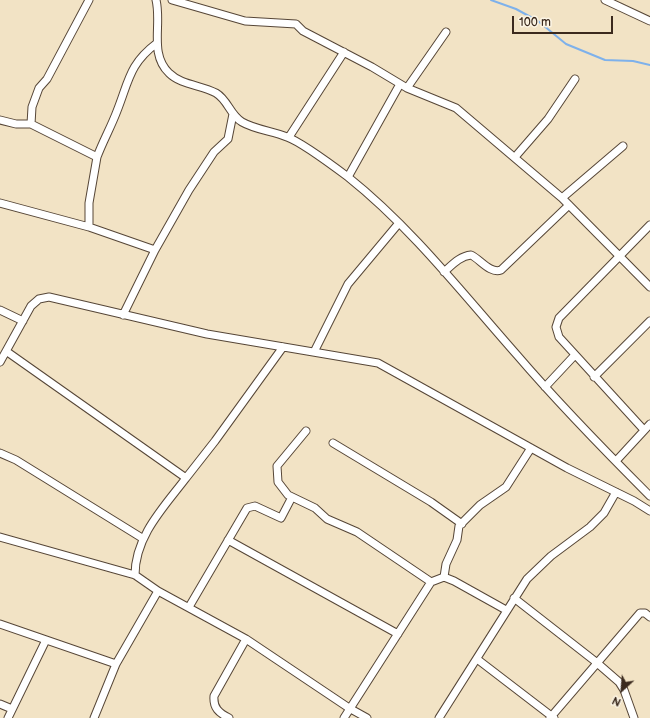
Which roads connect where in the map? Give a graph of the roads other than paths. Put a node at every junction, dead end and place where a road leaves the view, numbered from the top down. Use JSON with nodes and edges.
{"nodes":[{"id":1,"x":89,"y":0,"type":"edge"},
{"id":2,"x":156,"y":0,"type":"edge"},
{"id":3,"x":172,"y":0,"type":"edge"},
{"id":4,"x":605,"y":0,"type":"edge"},
{"id":5,"x":650,"y":21,"type":"edge"},
{"id":6,"x":446,"y":32,"type":"dead end"},
{"id":7,"x":157,"y":43,"type":"junction"},
{"id":8,"x":344,"y":52,"type":"junction"},
{"id":9,"x":575,"y":79,"type":"dead end"},
{"id":10,"x":400,"y":84,"type":"junction"},
{"id":11,"x":407,"y":88,"type":"junction"},
{"id":12,"x":233,"y":114,"type":"junction"},
{"id":13,"x":0,"y":120,"type":"edge"},
{"id":14,"x":243,"y":122,"type":"junction"},
{"id":15,"x":31,"y":124,"type":"junction"},
{"id":16,"x":289,"y":137,"type":"junction"},
{"id":17,"x":228,"y":139,"type":"junction"},
{"id":18,"x":623,"y":146,"type":"dead end"},
{"id":19,"x":97,"y":157,"type":"junction"},
{"id":20,"x":515,"y":157,"type":"junction"},
{"id":21,"x":348,"y":177,"type":"junction"},
{"id":22,"x":562,"y":198,"type":"junction"},
{"id":23,"x":0,"y":203,"type":"edge"},
{"id":24,"x":569,"y":205,"type":"junction"},
{"id":25,"x":400,"y":223,"type":"junction"},
{"id":26,"x":650,"y":225,"type":"edge"},
{"id":27,"x":89,"y":227,"type":"junction"},
{"id":28,"x":155,"y":250,"type":"junction"},
{"id":29,"x":619,"y":256,"type":"junction"},
{"id":30,"x":444,"y":272,"type":"junction"},
{"id":31,"x":650,"y":287,"type":"edge"},
{"id":32,"x":0,"y":310,"type":"edge"},
{"id":33,"x":123,"y":315,"type":"junction"},
{"id":34,"x":24,"y":321,"type":"junction"},
{"id":35,"x":650,"y":321,"type":"edge"},
{"id":36,"x":283,"y":347,"type":"junction"},
{"id":37,"x":6,"y":351,"type":"junction"},
{"id":38,"x":314,"y":352,"type":"junction"},
{"id":39,"x":574,"y":356,"type":"junction"},
{"id":40,"x":0,"y":362,"type":"edge"},
{"id":41,"x":594,"y":377,"type":"junction"},
{"id":42,"x":545,"y":387,"type":"junction"},
{"id":43,"x":650,"y":424,"type":"edge"},
{"id":44,"x":644,"y":430,"type":"junction"},
{"id":45,"x":306,"y":431,"type":"dead end"},
{"id":46,"x":333,"y":443,"type":"dead end"},
{"id":47,"x":531,"y":448,"type":"junction"},
{"id":48,"x":0,"y":453,"type":"edge"},
{"id":49,"x":616,"y":461,"type":"junction"},
{"id":50,"x":186,"y":478,"type":"junction"},
{"id":51,"x":616,"y":492,"type":"junction"},
{"id":52,"x":650,"y":496,"type":"edge"},
{"id":53,"x":292,"y":497,"type":"junction"},
{"id":54,"x":650,"y":511,"type":"edge"},
{"id":55,"x":462,"y":524,"type":"junction"},
{"id":56,"x":0,"y":537,"type":"edge"},
{"id":57,"x":142,"y":538,"type":"junction"},
{"id":58,"x":228,"y":540,"type":"junction"},
{"id":59,"x":135,"y":575,"type":"junction"},
{"id":60,"x":444,"y":577,"type":"junction"},
{"id":61,"x":431,"y":582,"type":"junction"},
{"id":62,"x":158,"y":591,"type":"junction"},
{"id":63,"x":514,"y":598,"type":"junction"},
{"id":64,"x":189,"y":607,"type":"junction"},
{"id":65,"x":506,"y":610,"type":"junction"},
{"id":66,"x":650,"y":617,"type":"edge"},
{"id":67,"x":0,"y":624,"type":"edge"},
{"id":68,"x":398,"y":634,"type":"junction"},
{"id":69,"x":246,"y":639,"type":"junction"},
{"id":70,"x":46,"y":640,"type":"junction"},
{"id":71,"x":476,"y":659,"type":"junction"},
{"id":72,"x":596,"y":662,"type":"junction"},
{"id":73,"x":116,"y":664,"type":"junction"},
{"id":74,"x":0,"y":704,"type":"edge"},
{"id":75,"x":349,"y":708,"type":"junction"},
{"id":76,"x":12,"y":709,"type":"junction"},
{"id":77,"x":552,"y":717,"type":"edge"},
{"id":78,"x":632,"y":717,"type":"edge"},
{"id":79,"x":8,"y":718,"type":"edge"},
{"id":80,"x":94,"y":718,"type":"edge"},
{"id":81,"x":229,"y":718,"type":"edge"},
{"id":82,"x":344,"y":718,"type":"edge"},
{"id":83,"x":367,"y":718,"type":"edge"},
{"id":84,"x":439,"y":718,"type":"edge"}],
"edges":[{"from":1,"to":15,"type":"street"},
{"from":2,"to":7,"type":"street"},
{"from":3,"to":8,"type":"street"},
{"from":4,"to":5,"type":"street"},
{"from":6,"to":11,"type":"street"},
{"from":7,"to":12,"type":"street"},
{"from":7,"to":19,"type":"street"},
{"from":8,"to":10,"type":"street"},
{"from":8,"to":16,"type":"street"},
{"from":9,"to":20,"type":"street"},
{"from":10,"to":11,"type":"street"},
{"from":10,"to":21,"type":"street"},
{"from":11,"to":20,"type":"street"},
{"from":12,"to":14,"type":"street"},
{"from":12,"to":17,"type":"street"},
{"from":13,"to":15,"type":"street"},
{"from":14,"to":16,"type":"street"},
{"from":14,"to":17,"type":"street"},
{"from":15,"to":19,"type":"street"},
{"from":16,"to":21,"type":"street"},
{"from":17,"to":28,"type":"street"},
{"from":18,"to":22,"type":"street"},
{"from":19,"to":27,"type":"street"},
{"from":20,"to":22,"type":"street"},
{"from":21,"to":25,"type":"street"},
{"from":22,"to":24,"type":"street"},
{"from":23,"to":27,"type":"street"},
{"from":24,"to":29,"type":"street"},
{"from":24,"to":30,"type":"street"},
{"from":25,"to":30,"type":"street"},
{"from":25,"to":38,"type":"street"},
{"from":26,"to":29,"type":"street"},
{"from":27,"to":28,"type":"street"},
{"from":28,"to":33,"type":"street"},
{"from":29,"to":31,"type":"street"},
{"from":29,"to":39,"type":"street"},
{"from":30,"to":42,"type":"street"},
{"from":32,"to":34,"type":"street"},
{"from":33,"to":34,"type":"street"},
{"from":33,"to":36,"type":"street"},
{"from":34,"to":37,"type":"street"},
{"from":35,"to":41,"type":"street"},
{"from":36,"to":38,"type":"street"},
{"from":36,"to":50,"type":"street"},
{"from":37,"to":40,"type":"street"},
{"from":37,"to":50,"type":"street"},
{"from":38,"to":47,"type":"street"},
{"from":39,"to":41,"type":"street"},
{"from":39,"to":42,"type":"street"},
{"from":41,"to":44,"type":"street"},
{"from":42,"to":49,"type":"street"},
{"from":43,"to":44,"type":"street"},
{"from":44,"to":49,"type":"street"},
{"from":45,"to":53,"type":"street"},
{"from":46,"to":55,"type":"street"},
{"from":47,"to":51,"type":"street"},
{"from":47,"to":55,"type":"street"},
{"from":48,"to":57,"type":"street"},
{"from":49,"to":52,"type":"street"},
{"from":50,"to":57,"type":"street"},
{"from":51,"to":54,"type":"street"},
{"from":51,"to":63,"type":"street"},
{"from":53,"to":58,"type":"street"},
{"from":53,"to":61,"type":"street"},
{"from":55,"to":60,"type":"street"},
{"from":56,"to":59,"type":"street"},
{"from":57,"to":59,"type":"street"},
{"from":58,"to":64,"type":"street"},
{"from":58,"to":68,"type":"street"},
{"from":59,"to":62,"type":"street"},
{"from":60,"to":61,"type":"street"},
{"from":60,"to":65,"type":"street"},
{"from":61,"to":68,"type":"street"},
{"from":62,"to":64,"type":"street"},
{"from":62,"to":73,"type":"street"},
{"from":63,"to":65,"type":"street"},
{"from":63,"to":72,"type":"street"},
{"from":64,"to":69,"type":"street"},
{"from":65,"to":71,"type":"street"},
{"from":66,"to":72,"type":"street"},
{"from":67,"to":70,"type":"street"},
{"from":68,"to":75,"type":"street"},
{"from":69,"to":75,"type":"street"},
{"from":69,"to":81,"type":"street"},
{"from":70,"to":73,"type":"street"},
{"from":70,"to":76,"type":"street"},
{"from":71,"to":77,"type":"street"},
{"from":71,"to":84,"type":"street"},
{"from":72,"to":77,"type":"street"},
{"from":72,"to":78,"type":"street"},
{"from":73,"to":80,"type":"street"},
{"from":74,"to":76,"type":"street"},
{"from":75,"to":82,"type":"street"},
{"from":75,"to":83,"type":"street"},
{"from":76,"to":79,"type":"street"}]}
